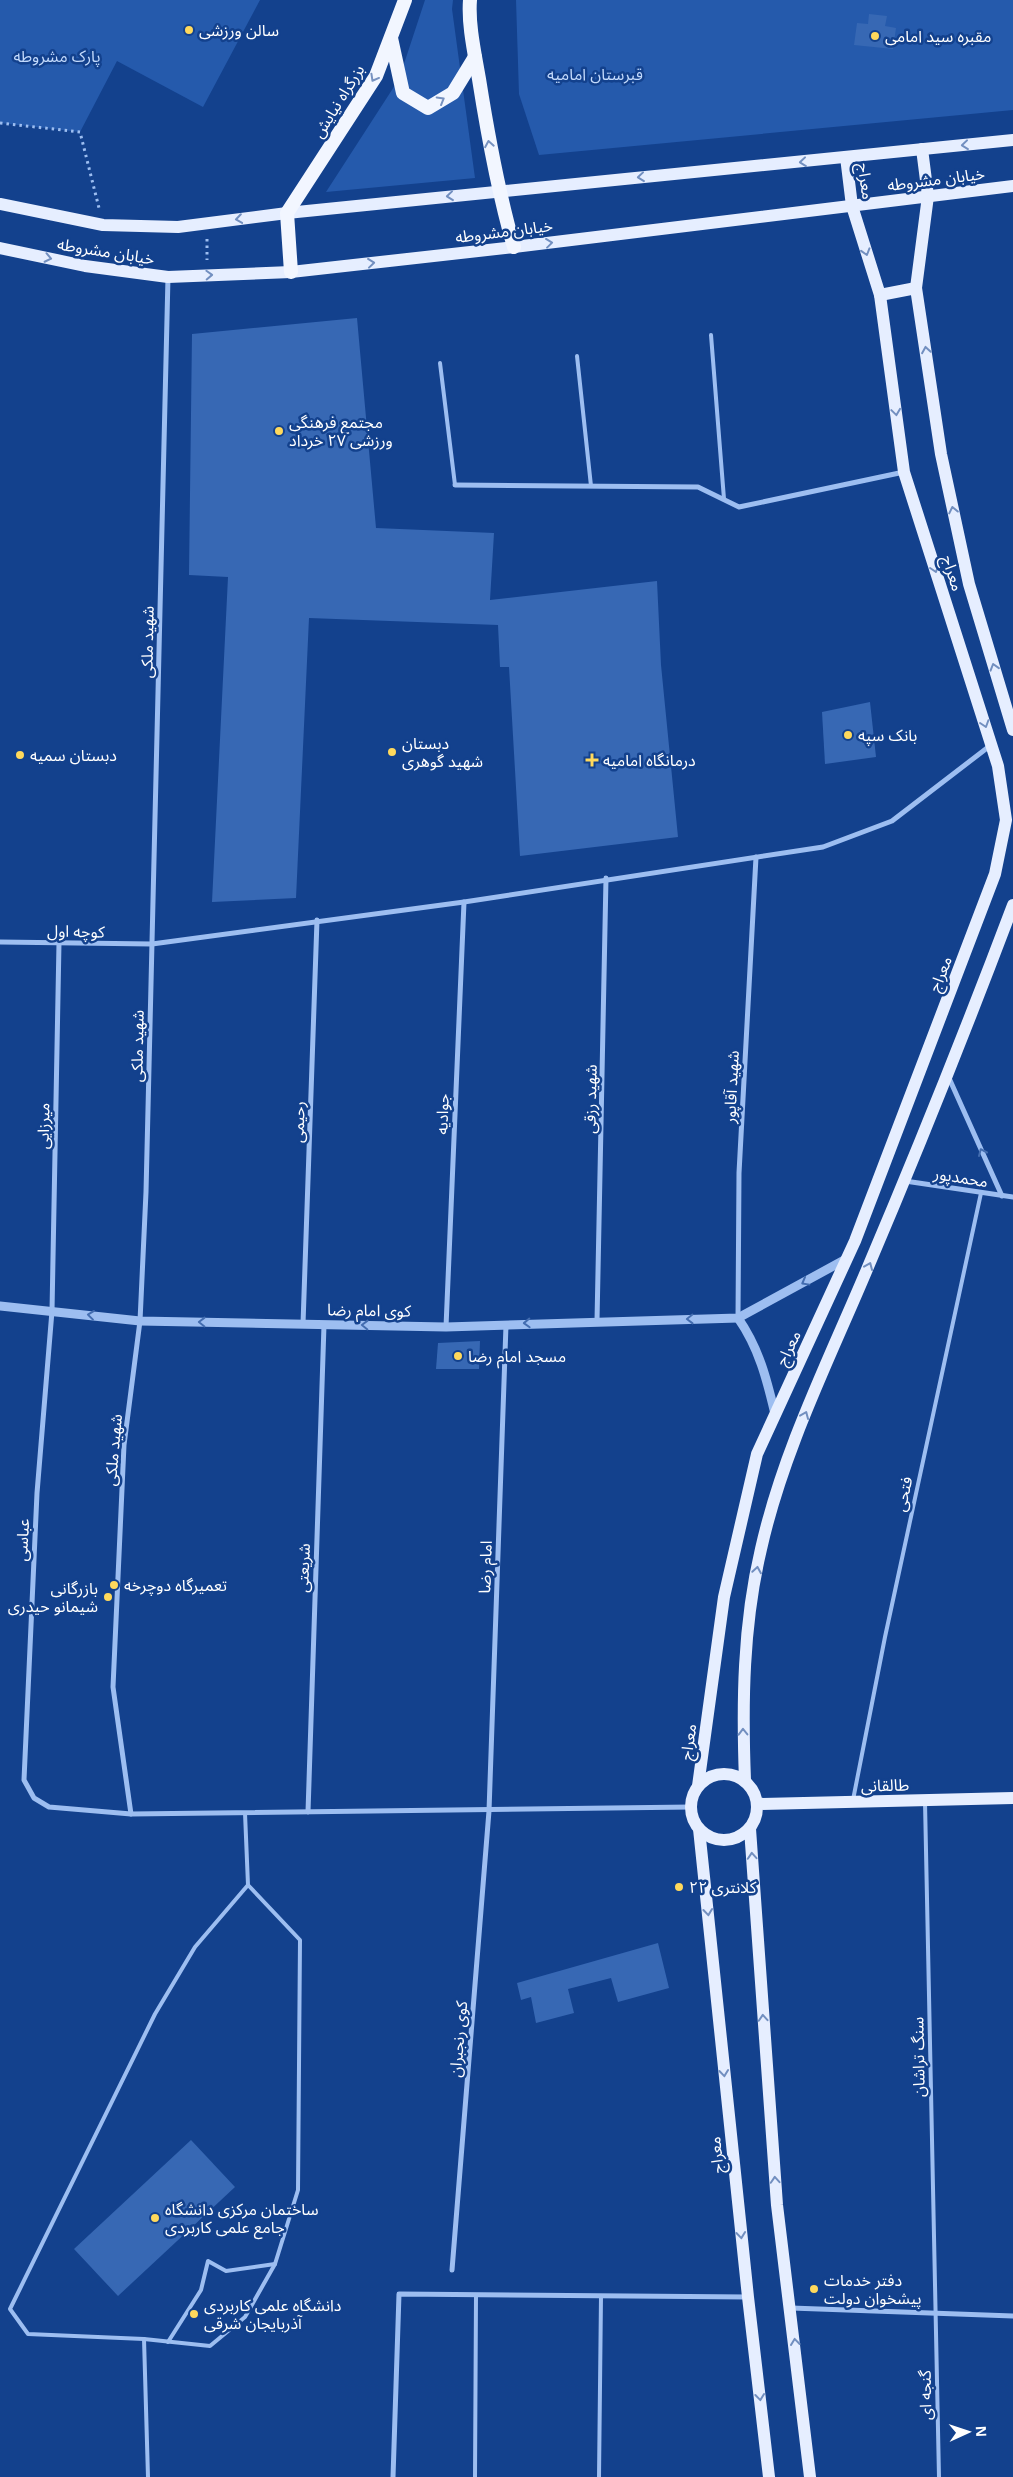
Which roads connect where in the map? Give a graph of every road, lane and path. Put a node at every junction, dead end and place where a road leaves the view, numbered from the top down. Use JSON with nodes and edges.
{"nodes":[{"id":1,"x":405,"y":0,"type":"edge"},
{"id":2,"x":470,"y":0,"type":"edge"},
{"id":3,"x":391,"y":37,"type":"junction"},
{"id":4,"x":475,"y":57,"type":"junction"},
{"id":5,"x":0,"y":123,"type":"edge"},
{"id":6,"x":1013,"y":140,"type":"edge"},
{"id":7,"x":922,"y":149,"type":"junction"},
{"id":8,"x":846,"y":157,"type":"junction"},
{"id":9,"x":1013,"y":186,"type":"edge"},
{"id":10,"x":498,"y":192,"type":"junction"},
{"id":11,"x":928,"y":196,"type":"junction"},
{"id":12,"x":0,"y":204,"type":"edge"},
{"id":13,"x":852,"y":206,"type":"junction"},
{"id":14,"x":287,"y":213,"type":"junction"},
{"id":15,"x":206,"y":223,"type":"junction"},
{"id":16,"x":103,"y":225,"type":"junction"},
{"id":17,"x":514,"y":247,"type":"junction"},
{"id":18,"x":1,"y":249,"type":"edge"},
{"id":19,"x":291,"y":272,"type":"junction"},
{"id":20,"x":208,"y":275,"type":"junction"},
{"id":21,"x":168,"y":277,"type":"junction"},
{"id":22,"x":916,"y":288,"type":"junction"},
{"id":23,"x":880,"y":295,"type":"junction"},
{"id":24,"x":711,"y":336,"type":"dead end"},
{"id":25,"x":577,"y":356,"type":"dead end"},
{"id":26,"x":440,"y":363,"type":"dead end"},
{"id":27,"x":904,"y":472,"type":"junction"},
{"id":28,"x":455,"y":485,"type":"joint"},
{"id":29,"x":591,"y":486,"type":"junction"},
{"id":30,"x":724,"y":499,"type":"junction"},
{"id":31,"x":1013,"y":730,"type":"edge"},
{"id":32,"x":991,"y":745,"type":"junction"},
{"id":33,"x":756,"y":857,"type":"junction"},
{"id":34,"x":606,"y":878,"type":"junction"},
{"id":35,"x":464,"y":902,"type":"junction"},
{"id":36,"x":1013,"y":905,"type":"edge"},
{"id":37,"x":317,"y":920,"type":"junction"},
{"id":38,"x":0,"y":942,"type":"edge"},
{"id":39,"x":59,"y":943,"type":"junction"},
{"id":40,"x":152,"y":944,"type":"junction"},
{"id":41,"x":948,"y":1077,"type":"junction"},
{"id":42,"x":904,"y":1181,"type":"junction"},
{"id":43,"x":982,"y":1193,"type":"junction"},
{"id":44,"x":1002,"y":1196,"type":"junction"},
{"id":45,"x":1013,"y":1197,"type":"edge"},
{"id":46,"x":848,"y":1258,"type":"junction"},
{"id":47,"x":0,"y":1306,"type":"edge"},
{"id":48,"x":52,"y":1311,"type":"junction"},
{"id":49,"x":738,"y":1318,"type":"junction"},
{"id":50,"x":140,"y":1321,"type":"junction"},
{"id":51,"x":597,"y":1321,"type":"junction"},
{"id":52,"x":303,"y":1324,"type":"junction"},
{"id":53,"x":506,"y":1324,"type":"junction"},
{"id":54,"x":324,"y":1325,"type":"junction"},
{"id":55,"x":446,"y":1327,"type":"junction"},
{"id":56,"x":775,"y":1414,"type":"junction"},
{"id":57,"x":745,"y":1780,"type":"junction"},
{"id":58,"x":698,"y":1786,"type":"junction"},
{"id":59,"x":1013,"y":1798,"type":"edge"},
{"id":60,"x":925,"y":1800,"type":"junction"},
{"id":61,"x":853,"y":1802,"type":"junction"},
{"id":62,"x":758,"y":1804,"type":"junction"},
{"id":63,"x":691,"y":1807,"type":"junction"},
{"id":64,"x":488,"y":1811,"type":"junction"},
{"id":65,"x":308,"y":1812,"type":"junction"},
{"id":66,"x":245,"y":1813,"type":"junction"},
{"id":67,"x":131,"y":1814,"type":"junction"},
{"id":68,"x":699,"y":1828,"type":"junction"},
{"id":69,"x":750,"y":1829,"type":"junction"},
{"id":70,"x":248,"y":1885,"type":"junction"},
{"id":71,"x":275,"y":2264,"type":"junction"},
{"id":72,"x":452,"y":2270,"type":"dead end"},
{"id":73,"x":476,"y":2295,"type":"junction"},
{"id":74,"x":601,"y":2296,"type":"junction"},
{"id":75,"x":748,"y":2297,"type":"junction"},
{"id":76,"x":791,"y":2308,"type":"junction"},
{"id":77,"x":937,"y":2313,"type":"junction"},
{"id":78,"x":1013,"y":2316,"type":"edge"},
{"id":79,"x":144,"y":2339,"type":"junction"},
{"id":80,"x":168,"y":2342,"type":"junction"},
{"id":81,"x":148,"y":2477,"type":"edge"},
{"id":82,"x":393,"y":2477,"type":"edge"},
{"id":83,"x":475,"y":2477,"type":"edge"},
{"id":84,"x":599,"y":2477,"type":"edge"},
{"id":85,"x":769,"y":2477,"type":"edge"},
{"id":86,"x":810,"y":2477,"type":"edge"},
{"id":87,"x":939,"y":2477,"type":"edge"}],
"edges":[{"from":1,"to":3,"type":"highway","name":"بزرگراه نیایش"},
{"from":2,"to":4,"type":"highway"},
{"from":3,"to":4,"type":"highway","one_way":true},
{"from":3,"to":14,"type":"highway","name":"بزرگراه نیایش","one_way":true},
{"from":10,"to":4,"type":"highway","one_way":true},
{"from":5,"to":16,"type":"path"},
{"from":6,"to":7,"type":"main road","name":"خیابان مشروطه","one_way":true},
{"from":7,"to":8,"type":"main road","name":"خیابان مشروطه"},
{"from":7,"to":11,"type":"main road","name":"معراج"},
{"from":8,"to":10,"type":"main road","name":"خیابان مشروطه","one_way":true},
{"from":8,"to":13,"type":"main road","name":"معراج"},
{"from":9,"to":11,"type":"main road","name":"خیابان مشروطه"},
{"from":10,"to":14,"type":"main road","name":"خیابان مشروطه","one_way":true},
{"from":10,"to":17,"type":"highway"},
{"from":11,"to":13,"type":"main road","name":"خیابان مشروطه"},
{"from":11,"to":22,"type":"main road","name":"معراج"},
{"from":12,"to":16,"type":"main road","name":"خیابان مشروطه"},
{"from":17,"to":13,"type":"main road","name":"خیابان مشروطه","one_way":true},
{"from":13,"to":23,"type":"main road","name":"معراج","one_way":true},
{"from":14,"to":15,"type":"main road","name":"خیابان مشروطه","one_way":true},
{"from":14,"to":19,"type":"highway"},
{"from":15,"to":16,"type":"main road","name":"خیابان مشروطه"},
{"from":15,"to":20,"type":"path"},
{"from":19,"to":17,"type":"main road","name":"خیابان مشروطه","one_way":true},
{"from":18,"to":21,"type":"main road","name":"خیابان مشروطه","one_way":true},
{"from":20,"to":19,"type":"main road","name":"خیابان مشروطه","one_way":true},
{"from":20,"to":21,"type":"main road","name":"خیابان مشروطه"},
{"from":21,"to":40,"type":"street","name":"شهید ملکی"},
{"from":22,"to":23,"type":"main road"},
{"from":31,"to":22,"type":"main road","name":"معراج","one_way":true},
{"from":23,"to":27,"type":"main road","name":"معراج","one_way":true},
{"from":24,"to":30,"type":"lane"},
{"from":25,"to":29,"type":"lane"},
{"from":26,"to":28,"type":"lane"},
{"from":27,"to":30,"type":"street"},
{"from":27,"to":32,"type":"main road","name":"معراج","one_way":true},
{"from":28,"to":29,"type":"street"},
{"from":29,"to":30,"type":"street"},
{"from":32,"to":33,"type":"street","name":"کوچه اول"},
{"from":32,"to":46,"type":"main road","name":"معراج"},
{"from":33,"to":34,"type":"street","name":"کوچه اول"},
{"from":33,"to":49,"type":"street","name":"شهید آقاپور"},
{"from":34,"to":35,"type":"street","name":"کوچه اول"},
{"from":34,"to":51,"type":"street","name":"شهید رزقی"},
{"from":35,"to":37,"type":"street","name":"کوچه اول"},
{"from":35,"to":55,"type":"street","name":"جوادیه"},
{"from":36,"to":41,"type":"main road"},
{"from":37,"to":40,"type":"street","name":"کوچه اول"},
{"from":37,"to":52,"type":"street","name":"رحیمی"},
{"from":38,"to":39,"type":"street","name":"کوچه اول"},
{"from":39,"to":40,"type":"street","name":"کوچه اول"},
{"from":39,"to":48,"type":"street","name":"میرزایی"},
{"from":40,"to":50,"type":"street","name":"شهید ملکی"},
{"from":41,"to":42,"type":"main road"},
{"from":44,"to":41,"type":"street","one_way":true},
{"from":42,"to":43,"type":"street","name":"محمدپور"},
{"from":57,"to":42,"type":"main road","one_way":true},
{"from":43,"to":44,"type":"street","name":"محمدپور"},
{"from":43,"to":61,"type":"lane","name":"فتحی"},
{"from":44,"to":45,"type":"street","name":"محمدپور"},
{"from":46,"to":49,"type":"street","one_way":true},
{"from":46,"to":56,"type":"main road","name":"معراج"},
{"from":47,"to":48,"type":"street","name":"کوی امام رضا"},
{"from":50,"to":48,"type":"street","name":"کوی امام رضا","one_way":true},
{"from":48,"to":67,"type":"street","name":"عباسی"},
{"from":49,"to":51,"type":"street","name":"کوی امام رضا","one_way":true},
{"from":49,"to":56,"type":"street"},
{"from":52,"to":50,"type":"street","name":"کوی امام رضا","one_way":true},
{"from":50,"to":67,"type":"street","name":"شهید ملکی"},
{"from":51,"to":53,"type":"street","name":"کوی امام رضا","one_way":true},
{"from":52,"to":54,"type":"street","name":"کوی امام رضا"},
{"from":53,"to":55,"type":"street","name":"کوی امام رضا"},
{"from":53,"to":64,"type":"street","name":"امام رضا"},
{"from":55,"to":54,"type":"street","name":"کوی امام رضا","one_way":true},
{"from":54,"to":65,"type":"street","name":"شریعتی"},
{"from":56,"to":58,"type":"main road","name":"معراج"},
{"from":57,"to":58,"type":"main road"},
{"from":57,"to":62,"type":"main road"},
{"from":58,"to":63,"type":"main road"},
{"from":59,"to":60,"type":"main road","name":"طالقانی"},
{"from":60,"to":61,"type":"main road","name":"طالقانی"},
{"from":60,"to":77,"type":"lane","name":"سنگ تراشان"},
{"from":61,"to":62,"type":"main road","name":"طالقانی"},
{"from":62,"to":69,"type":"main road"},
{"from":63,"to":64,"type":"street"},
{"from":63,"to":68,"type":"main road"},
{"from":64,"to":65,"type":"street"},
{"from":64,"to":72,"type":"street","name":"کوی رنجبران"},
{"from":65,"to":66,"type":"street"},
{"from":66,"to":67,"type":"street"},
{"from":66,"to":70,"type":"lane"},
{"from":68,"to":69,"type":"main road"},
{"from":68,"to":75,"type":"main road","name":"معراج","one_way":true},
{"from":76,"to":69,"type":"main road","one_way":true},
{"from":70,"to":71,"type":"lane"},
{"from":70,"to":79,"type":"lane"},
{"from":71,"to":80,"type":"lane"},
{"from":71,"to":80,"type":"lane"},
{"from":73,"to":74,"type":"street"},
{"from":73,"to":82,"type":"street"},
{"from":73,"to":83,"type":"lane"},
{"from":74,"to":75,"type":"street"},
{"from":74,"to":84,"type":"lane"},
{"from":75,"to":85,"type":"main road","name":"معراج","one_way":true},
{"from":76,"to":77,"type":"street"},
{"from":86,"to":76,"type":"main road","one_way":true},
{"from":77,"to":78,"type":"street"},
{"from":77,"to":87,"type":"lane","name":"گنجه ای"},
{"from":79,"to":80,"type":"lane"},
{"from":79,"to":81,"type":"lane"}]}
